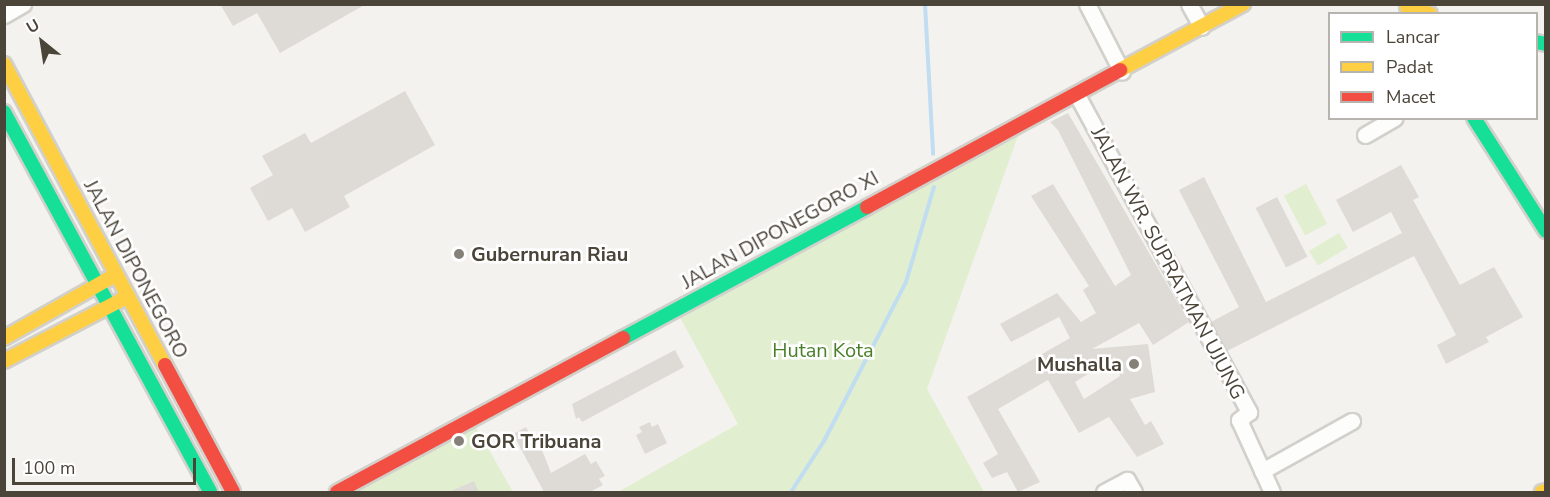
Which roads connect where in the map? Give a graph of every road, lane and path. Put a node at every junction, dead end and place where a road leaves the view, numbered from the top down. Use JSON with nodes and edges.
{"nodes":[{"id":1,"x":23,"y":4,"type":"edge"},
{"id":2,"x":1087,"y":4,"type":"edge"},
{"id":3,"x":1189,"y":4,"type":"edge"},
{"id":4,"x":1243,"y":4,"type":"edge"},
{"id":5,"x":1408,"y":8,"type":"edge"},
{"id":6,"x":1423,"y":12,"type":"edge"},
{"id":7,"x":4,"y":15,"type":"edge"},
{"id":8,"x":1202,"y":27,"type":"junction"},
{"id":9,"x":4,"y":64,"type":"edge"},
{"id":10,"x":1122,"y":72,"type":"junction"},
{"id":11,"x":1077,"y":95,"type":"junction"},
{"id":12,"x":5,"y":114,"type":"edge"},
{"id":13,"x":1391,"y":120,"type":"edge"},
{"id":14,"x":1475,"y":120,"type":"edge"},
{"id":15,"x":1365,"y":135,"type":"dead end"},
{"id":16,"x":1545,"y":231,"type":"edge"},
{"id":17,"x":117,"y":274,"type":"junction"},
{"id":18,"x":98,"y":284,"type":"junction"},
{"id":19,"x":128,"y":296,"type":"junction"},
{"id":20,"x":110,"y":306,"type":"junction"},
{"id":21,"x":4,"y":339,"type":"edge"},
{"id":22,"x":4,"y":361,"type":"edge"},
{"id":23,"x":1352,"y":420,"type":"dead end"},
{"id":24,"x":1262,"y":471,"type":"junction"},
{"id":25,"x":210,"y":492,"type":"edge"},
{"id":26,"x":233,"y":492,"type":"edge"},
{"id":27,"x":338,"y":492,"type":"edge"},
{"id":28,"x":1104,"y":492,"type":"edge"},
{"id":29,"x":1134,"y":492,"type":"edge"},
{"id":30,"x":1272,"y":492,"type":"edge"}],
"edges":[{"from":1,"to":7,"type":"street"},
{"from":2,"to":10,"type":"street"},
{"from":3,"to":8,"type":"street"},
{"from":4,"to":8,"type":"main road","name":"JALAN DIPONEGORO XI"},
{"from":5,"to":6,"type":"main road"},
{"from":8,"to":10,"type":"main road","name":"JALAN DIPONEGORO XI"},
{"from":9,"to":17,"type":"main road","name":"JALAN DIPONEGORO"},
{"from":10,"to":11,"type":"main road","name":"JALAN DIPONEGORO XI"},
{"from":11,"to":24,"type":"street","name":"JALAN WR. SUPRATMAN UJUNG"},
{"from":11,"to":27,"type":"main road","name":"JALAN DIPONEGORO XI"},
{"from":12,"to":18,"type":"main road","name":"JALAN DIPONEGORO"},
{"from":13,"to":15,"type":"street"},
{"from":14,"to":16,"type":"main road"},
{"from":17,"to":18,"type":"main road"},
{"from":17,"to":19,"type":"main road","name":"JALAN DIPONEGORO"},
{"from":18,"to":20,"type":"main road","name":"JALAN DIPONEGORO"},
{"from":18,"to":21,"type":"main road"},
{"from":19,"to":20,"type":"main road"},
{"from":19,"to":26,"type":"main road","name":"JALAN DIPONEGORO"},
{"from":20,"to":22,"type":"main road"},
{"from":20,"to":25,"type":"main road","name":"JALAN DIPONEGORO"},
{"from":23,"to":24,"type":"street"},
{"from":24,"to":30,"type":"street","name":"JALAN WR. SUPRATMAN UJUNG"},
{"from":28,"to":29,"type":"street"}]}
